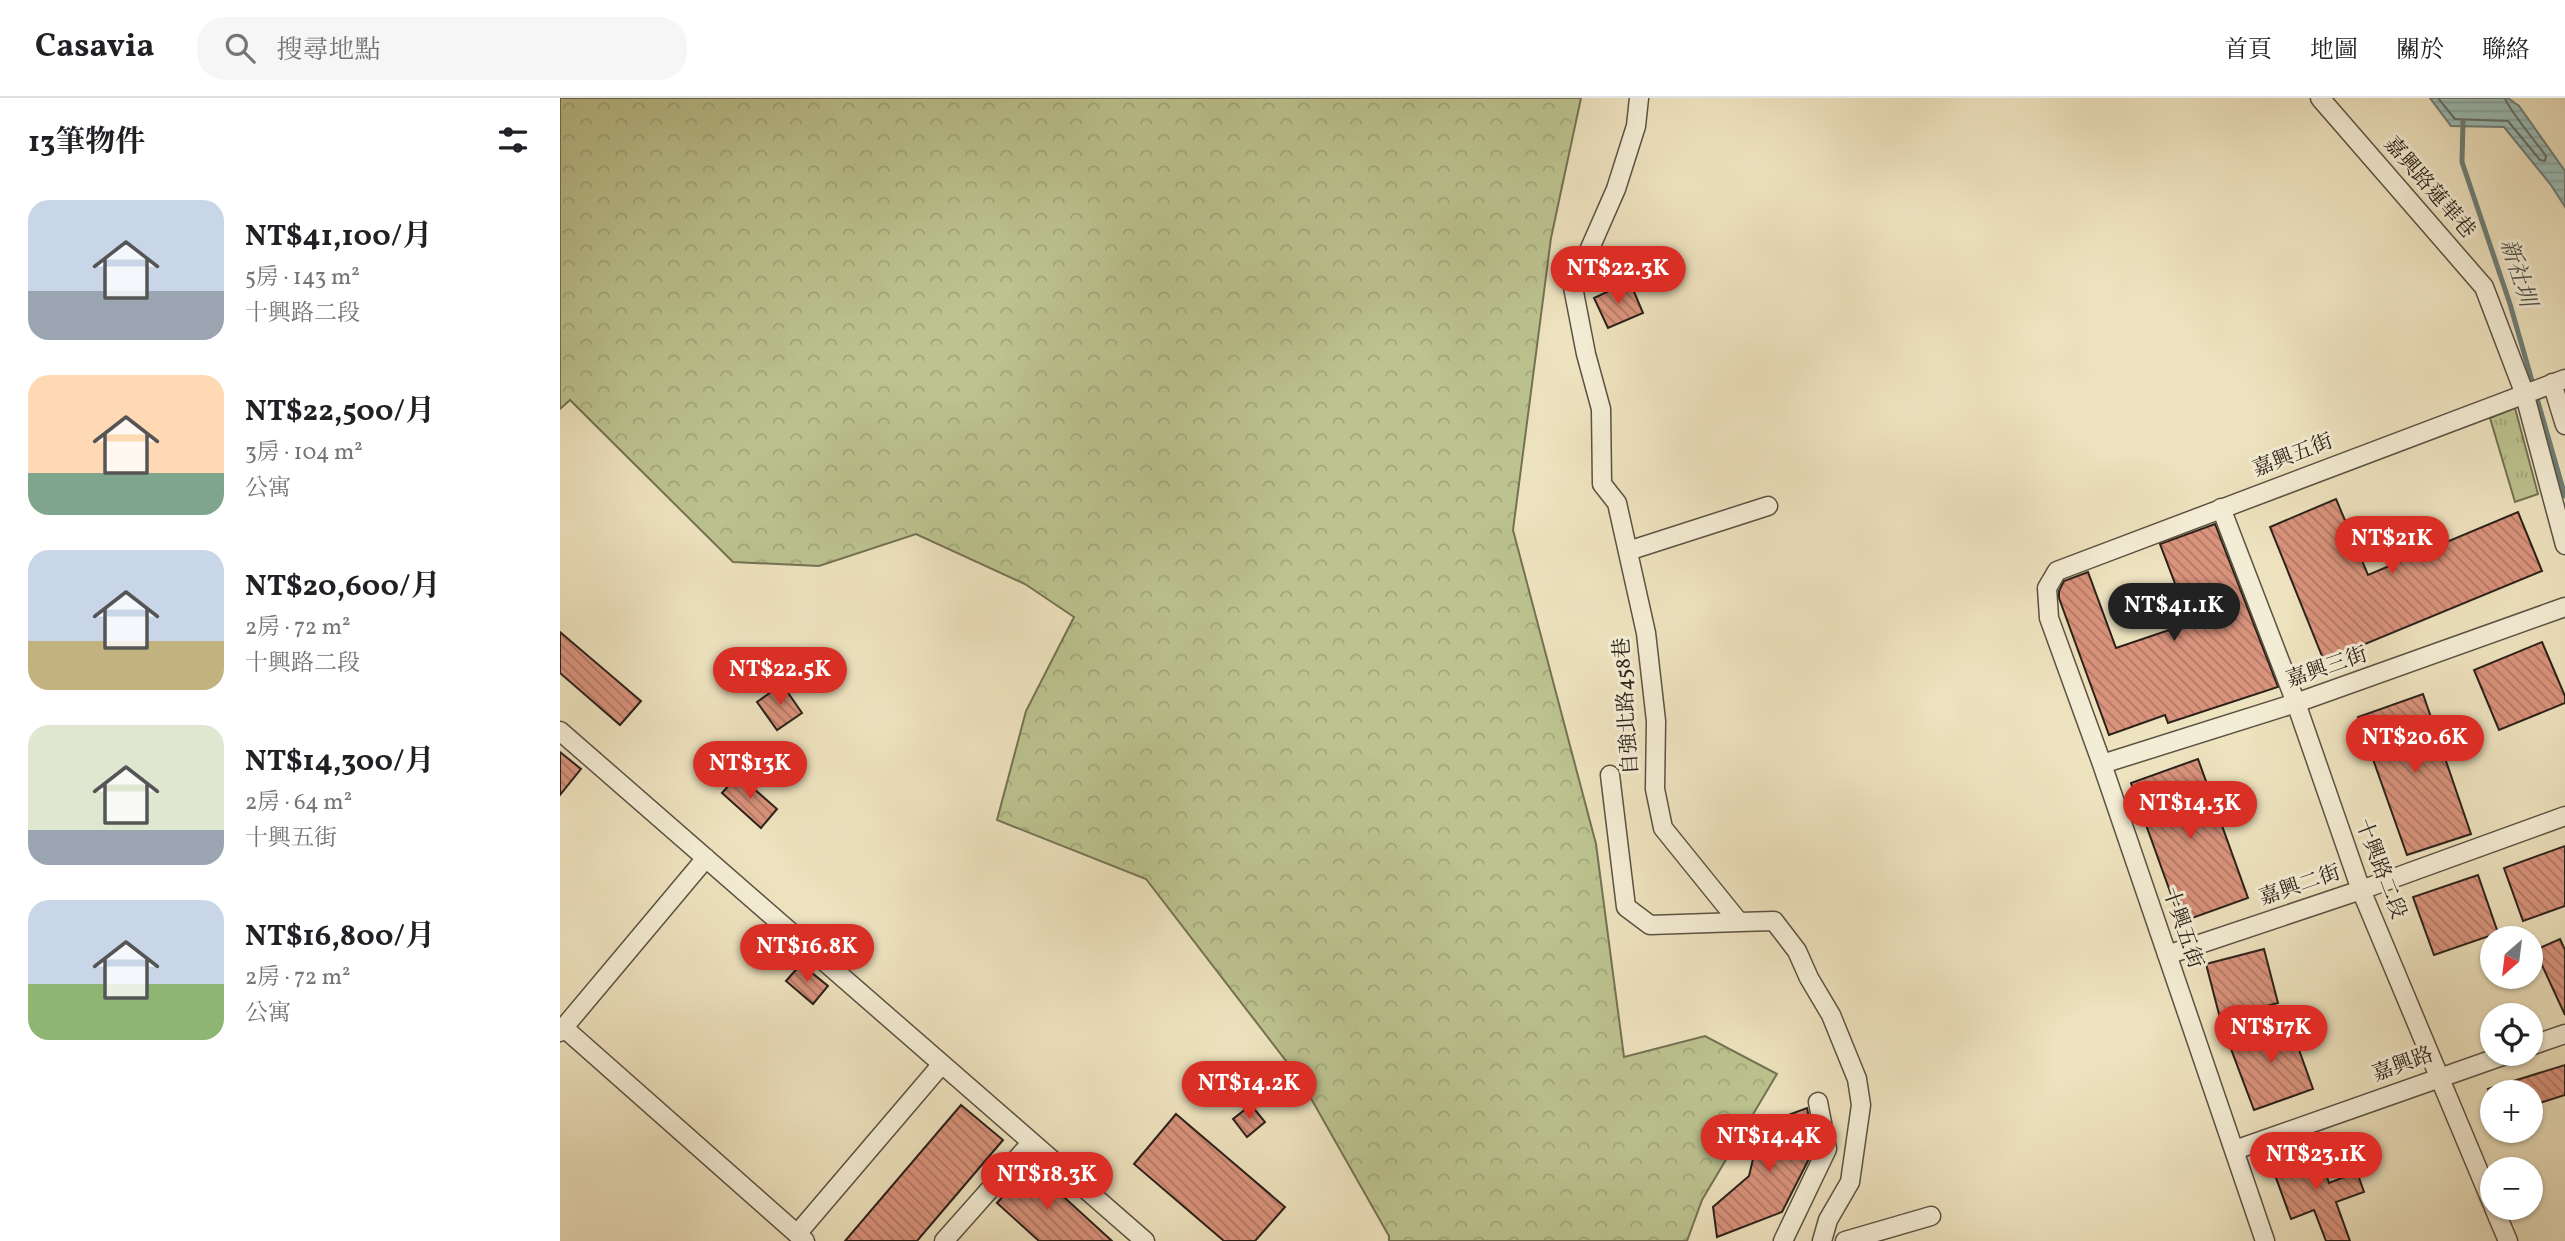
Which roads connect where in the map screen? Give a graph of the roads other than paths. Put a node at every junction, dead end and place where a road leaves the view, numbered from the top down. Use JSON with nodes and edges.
{"nodes":[{"id":1,"x":1639,"y":98,"type":"edge"},
{"id":2,"x":2320,"y":98,"type":"edge"},
{"id":3,"x":2555,"y":382,"type":"edge"},
{"id":4,"x":2526,"y":392,"type":"junction"},
{"id":5,"x":2565,"y":425,"type":"edge"},
{"id":6,"x":1768,"y":506,"type":"dead end"},
{"id":7,"x":2221,"y":508,"type":"junction"},
{"id":8,"x":2565,"y":545,"type":"edge"},
{"id":9,"x":1628,"y":551,"type":"junction"},
{"id":10,"x":2047,"y":589,"type":"joint"},
{"id":11,"x":2565,"y":607,"type":"edge"},
{"id":12,"x":2296,"y":703,"type":"junction"},
{"id":13,"x":560,"y":732,"type":"edge"},
{"id":14,"x":2102,"y":764,"type":"junction"},
{"id":15,"x":1611,"y":775,"type":"dead end"},
{"id":16,"x":2565,"y":816,"type":"edge"},
{"id":17,"x":706,"y":858,"type":"junction"},
{"id":18,"x":2361,"y":890,"type":"junction"},
{"id":19,"x":1739,"y":922,"type":"junction"},
{"id":20,"x":2167,"y":955,"type":"junction"},
{"id":21,"x":562,"y":1029,"type":"edge"},
{"id":22,"x":2565,"y":1034,"type":"edge"},
{"id":23,"x":2543,"y":1042,"type":"edge"},
{"id":24,"x":2480,"y":1063,"type":"edge"},
{"id":25,"x":942,"y":1065,"type":"junction"},
{"id":26,"x":2440,"y":1076,"type":"junction"},
{"id":27,"x":1818,"y":1102,"type":"dead end"},
{"id":28,"x":1031,"y":1143,"type":"junction"},
{"id":29,"x":2235,"y":1150,"type":"junction"},
{"id":30,"x":2480,"y":1173,"type":"edge"},
{"id":31,"x":1931,"y":1216,"type":"dead end"},
{"id":32,"x":2499,"y":1220,"type":"edge"},
{"id":33,"x":801,"y":1237,"type":"edge"},
{"id":34,"x":944,"y":1241,"type":"edge"},
{"id":35,"x":1145,"y":1241,"type":"edge"},
{"id":36,"x":1783,"y":1241,"type":"edge"},
{"id":37,"x":1822,"y":1241,"type":"edge"},
{"id":38,"x":1845,"y":1241,"type":"edge"},
{"id":39,"x":2265,"y":1241,"type":"edge"},
{"id":40,"x":2508,"y":1241,"type":"edge"}],
"edges":[{"from":1,"to":9,"type":"street","name":"自強北路458巷"},
{"from":2,"to":4,"type":"street","name":"嘉興路蓮華巷"},
{"from":3,"to":4,"type":"street","name":"嘉興五街"},
{"from":3,"to":5,"type":"street"},
{"from":4,"to":7,"type":"street","name":"嘉興五街"},
{"from":4,"to":8,"type":"street","name":"嘉興路蓮華巷"},
{"from":6,"to":9,"type":"street"},
{"from":7,"to":10,"type":"street","name":"嘉興五街"},
{"from":7,"to":12,"type":"street","name":"十興路二段"},
{"from":9,"to":19,"type":"street","name":"自強北路458巷"},
{"from":10,"to":14,"type":"street","name":"十興五街"},
{"from":11,"to":12,"type":"street","name":"嘉興三街"},
{"from":12,"to":14,"type":"street","name":"嘉興三街"},
{"from":12,"to":18,"type":"street","name":"十興路二段"},
{"from":13,"to":17,"type":"street"},
{"from":14,"to":20,"type":"street","name":"十興五街"},
{"from":15,"to":19,"type":"street"},
{"from":16,"to":18,"type":"street","name":"嘉興二街"},
{"from":17,"to":21,"type":"street"},
{"from":17,"to":25,"type":"street"},
{"from":18,"to":20,"type":"street","name":"嘉興二街"},
{"from":18,"to":26,"type":"street","name":"十興路二段"},
{"from":19,"to":37,"type":"street"},
{"from":20,"to":29,"type":"street","name":"十興五街"},
{"from":21,"to":33,"type":"street"},
{"from":22,"to":23,"type":"street"},
{"from":24,"to":26,"type":"street","name":"嘉興路"},
{"from":25,"to":28,"type":"street"},
{"from":25,"to":33,"type":"street"},
{"from":26,"to":29,"type":"street","name":"嘉興路"},
{"from":26,"to":30,"type":"street","name":"十興路二段"},
{"from":27,"to":36,"type":"street"},
{"from":28,"to":34,"type":"street"},
{"from":28,"to":35,"type":"street"},
{"from":29,"to":39,"type":"street","name":"十興五街"},
{"from":31,"to":38,"type":"street"},
{"from":32,"to":40,"type":"street","name":"十興路二段"}]}
